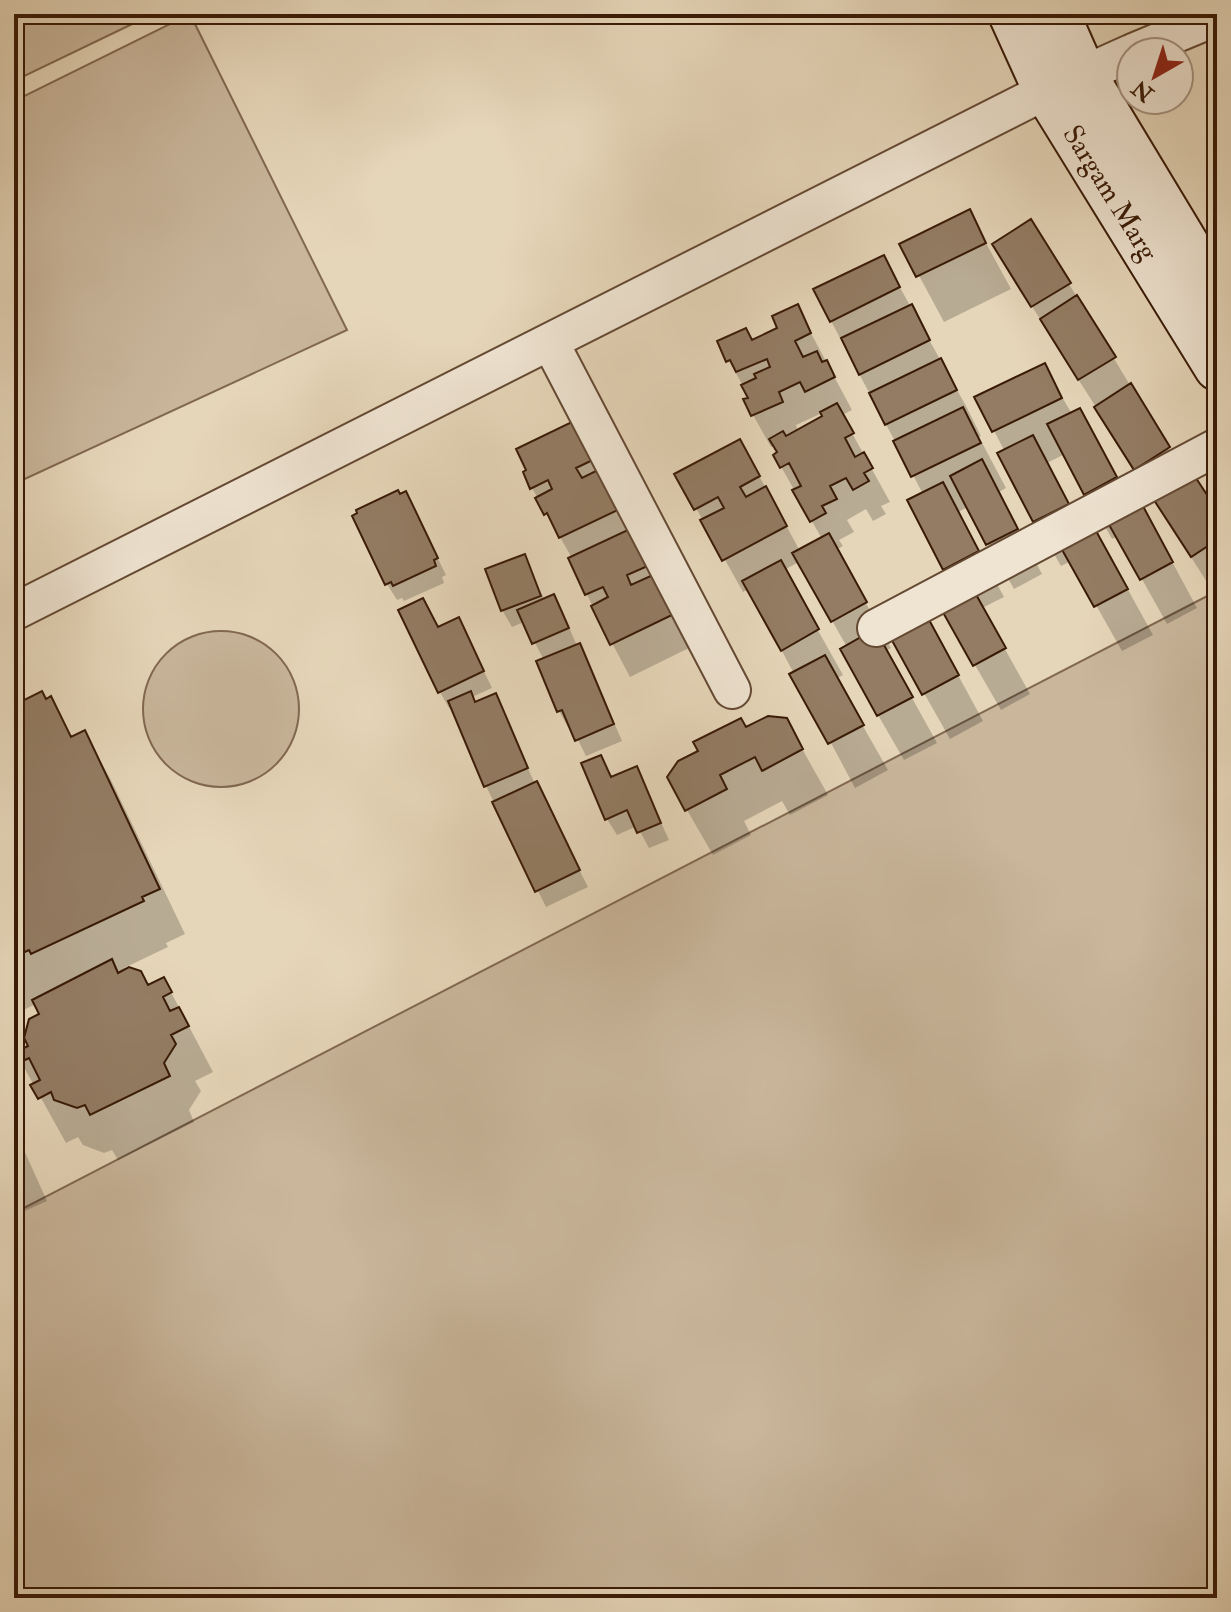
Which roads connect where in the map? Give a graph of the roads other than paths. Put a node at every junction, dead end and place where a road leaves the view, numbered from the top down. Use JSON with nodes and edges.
{"nodes":[{"id":1,"x":1011,"y":14,"type":"edge"},
{"id":2,"x":1057,"y":14,"type":"edge"},
{"id":3,"x":1217,"y":17,"type":"edge"},
{"id":4,"x":1171,"y":36,"type":"edge"},
{"id":5,"x":1115,"y":60,"type":"edge"},
{"id":6,"x":1064,"y":82,"type":"junction"},
{"id":7,"x":1217,"y":295,"type":"edge"},
{"id":8,"x":550,"y":342,"type":"junction"},
{"id":9,"x":1217,"y":368,"type":"edge"},
{"id":10,"x":1217,"y":447,"type":"edge"},
{"id":11,"x":14,"y":612,"type":"edge"},
{"id":12,"x":876,"y":628,"type":"dead end"},
{"id":13,"x":732,"y":690,"type":"dead end"}],
"edges":[{"from":1,"to":6,"type":"main road","name":"Sargam Marg"},
{"from":2,"to":6,"type":"main road","name":"Sargam Marg"},
{"from":3,"to":4,"type":"street"},
{"from":5,"to":6,"type":"street"},
{"from":6,"to":7,"type":"main road","name":"Sargam Marg"},
{"from":6,"to":8,"type":"street"},
{"from":6,"to":9,"type":"main road","name":"Sargam Marg"},
{"from":8,"to":11,"type":"street"},
{"from":8,"to":13,"type":"street"},
{"from":10,"to":12,"type":"street"}]}
